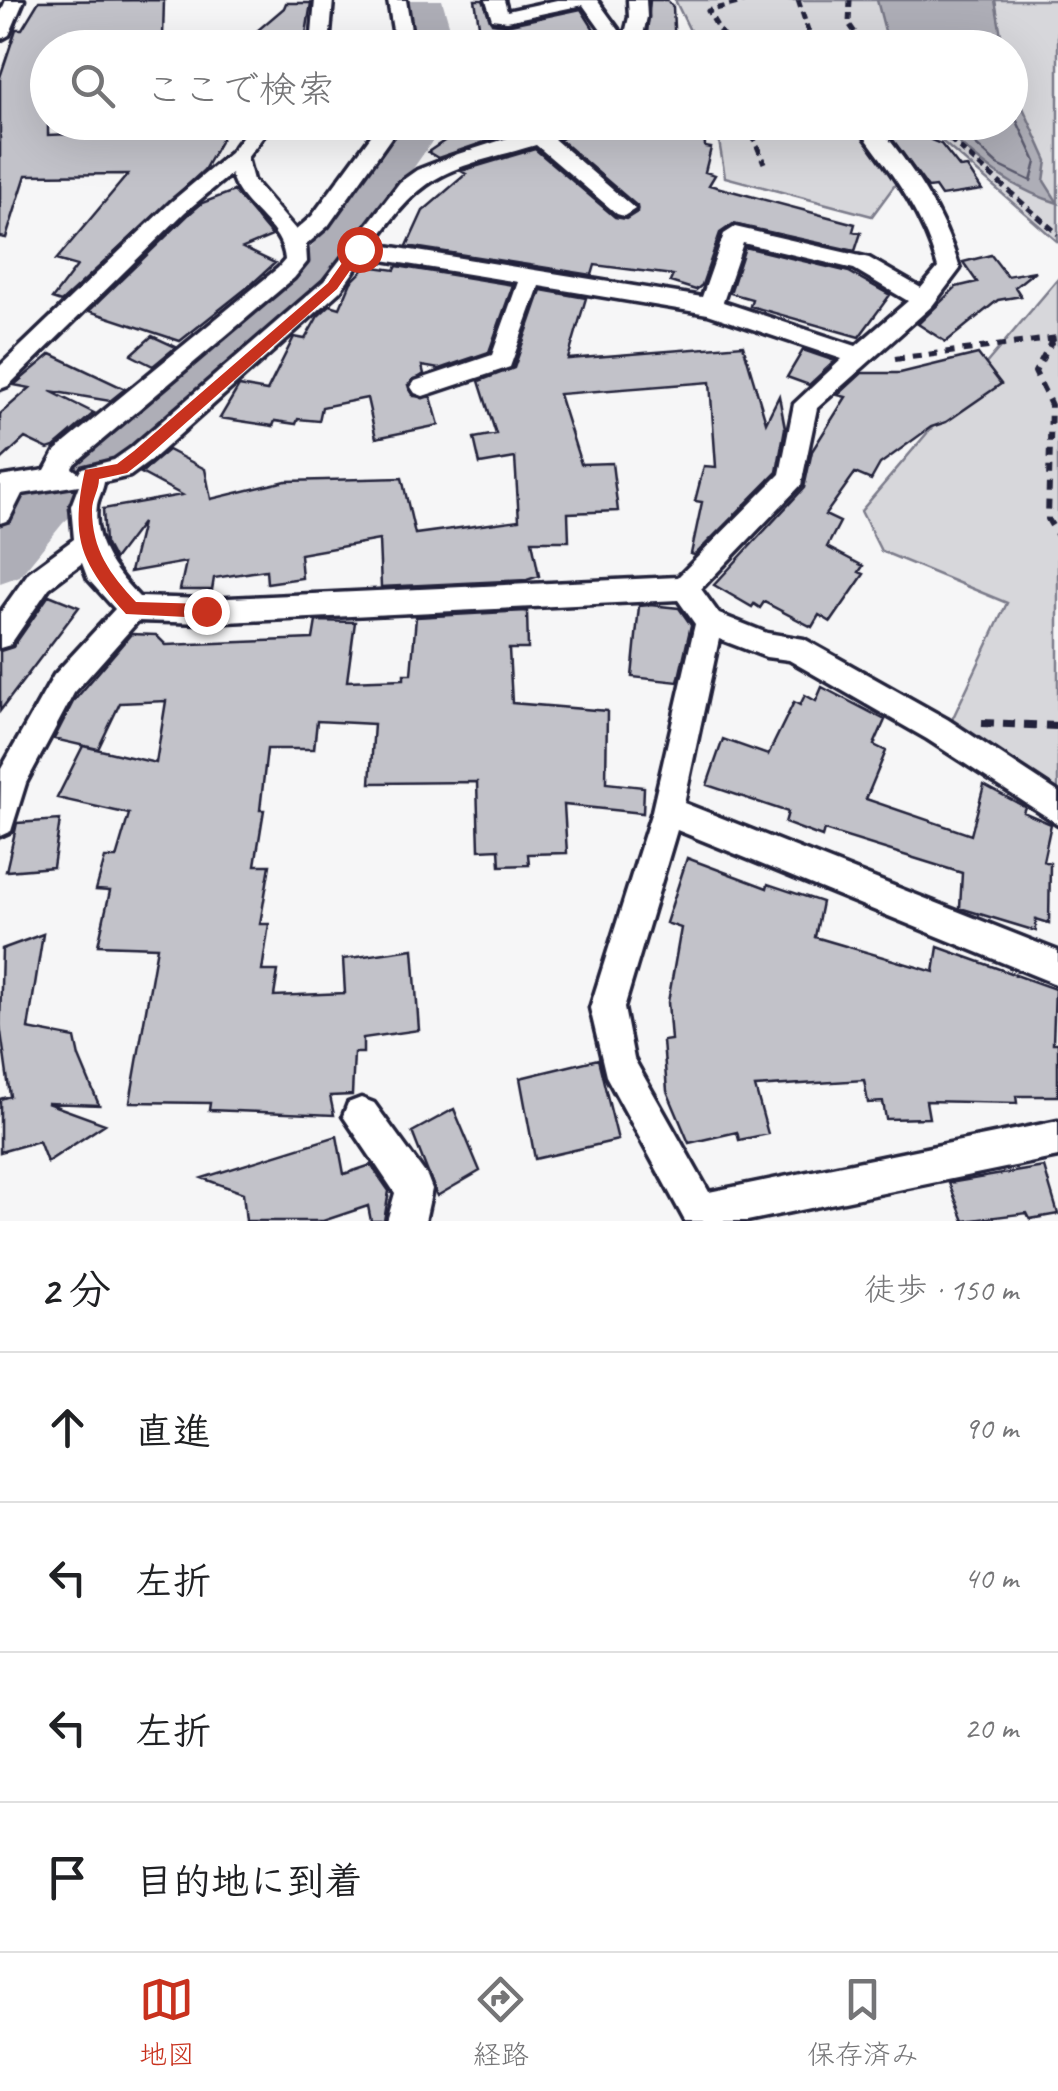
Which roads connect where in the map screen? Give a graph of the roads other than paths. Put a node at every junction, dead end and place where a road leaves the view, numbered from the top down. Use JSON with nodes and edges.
{"nodes":[{"id":1,"x":15,"y":0,"type":"edge"},
{"id":2,"x":324,"y":0,"type":"edge"},
{"id":3,"x":397,"y":0,"type":"edge"},
{"id":4,"x":495,"y":0,"type":"edge"},
{"id":5,"x":585,"y":0,"type":"edge"},
{"id":6,"x":638,"y":0,"type":"edge"},
{"id":7,"x":321,"y":30,"type":"edge"},
{"id":8,"x":401,"y":30,"type":"edge"},
{"id":9,"x":610,"y":30,"type":"edge"},
{"id":10,"x":635,"y":30,"type":"edge"},
{"id":11,"x":0,"y":36,"type":"edge"},
{"id":12,"x":250,"y":140,"type":"edge"},
{"id":13,"x":389,"y":140,"type":"edge"},
{"id":14,"x":538,"y":140,"type":"edge"},
{"id":15,"x":543,"y":140,"type":"edge"},
{"id":16,"x":879,"y":140,"type":"edge"},
{"id":17,"x":236,"y":158,"type":"junction"},
{"id":18,"x":383,"y":179,"type":"junction"},
{"id":19,"x":624,"y":208,"type":"dead end"},
{"id":20,"x":295,"y":243,"type":"junction"},
{"id":21,"x":359,"y":249,"type":"junction"},
{"id":22,"x":531,"y":276,"type":"junction"},
{"id":23,"x":924,"y":300,"type":"junction"},
{"id":24,"x":710,"y":306,"type":"junction"},
{"id":25,"x":859,"y":356,"type":"junction"},
{"id":26,"x":0,"y":380,"type":"edge"},
{"id":27,"x":422,"y":387,"type":"dead end"},
{"id":28,"x":91,"y":474,"type":"junction"},
{"id":29,"x":53,"y":479,"type":"junction"},
{"id":30,"x":7,"y":486,"type":"edge"},
{"id":31,"x":0,"y":514,"type":"edge"},
{"id":32,"x":88,"y":543,"type":"junction"},
{"id":33,"x":684,"y":588,"type":"junction"},
{"id":34,"x":132,"y":609,"type":"junction"},
{"id":35,"x":709,"y":622,"type":"junction"},
{"id":36,"x":0,"y":636,"type":"edge"},
{"id":37,"x":1058,"y":809,"type":"edge"},
{"id":38,"x":667,"y":811,"type":"junction"},
{"id":39,"x":0,"y":821,"type":"edge"},
{"id":40,"x":1058,"y":968,"type":"edge"},
{"id":41,"x":361,"y":1116,"type":"dead end"},
{"id":42,"x":1058,"y":1139,"type":"edge"},
{"id":43,"x":703,"y":1216,"type":"edge"},
{"id":44,"x":406,"y":1221,"type":"edge"}],
"edges":[{"from":1,"to":11,"type":"street"},
{"from":2,"to":7,"type":"street"},
{"from":3,"to":8,"type":"street"},
{"from":4,"to":5,"type":"street"},
{"from":5,"to":9,"type":"street"},
{"from":6,"to":10,"type":"street"},
{"from":12,"to":17,"type":"street"},
{"from":13,"to":18,"type":"street"},
{"from":14,"to":18,"type":"street"},
{"from":15,"to":19,"type":"street"},
{"from":16,"to":23,"type":"street"},
{"from":17,"to":20,"type":"street"},
{"from":17,"to":26,"type":"street"},
{"from":18,"to":20,"type":"street"},
{"from":18,"to":21,"type":"street"},
{"from":20,"to":29,"type":"street"},
{"from":21,"to":22,"type":"street"},
{"from":21,"to":28,"type":"street"},
{"from":22,"to":24,"type":"street"},
{"from":22,"to":27,"type":"street"},
{"from":23,"to":24,"type":"street"},
{"from":23,"to":25,"type":"street"},
{"from":24,"to":25,"type":"street"},
{"from":25,"to":33,"type":"street"},
{"from":28,"to":29,"type":"street"},
{"from":28,"to":32,"type":"street"},
{"from":29,"to":30,"type":"street"},
{"from":30,"to":31,"type":"street"},
{"from":32,"to":34,"type":"street"},
{"from":32,"to":36,"type":"street"},
{"from":33,"to":34,"type":"street"},
{"from":33,"to":35,"type":"street"},
{"from":34,"to":39,"type":"street"},
{"from":35,"to":37,"type":"street"},
{"from":35,"to":38,"type":"street"},
{"from":38,"to":40,"type":"street"},
{"from":38,"to":43,"type":"street"},
{"from":41,"to":44,"type":"street"},
{"from":42,"to":43,"type":"street"}]}
